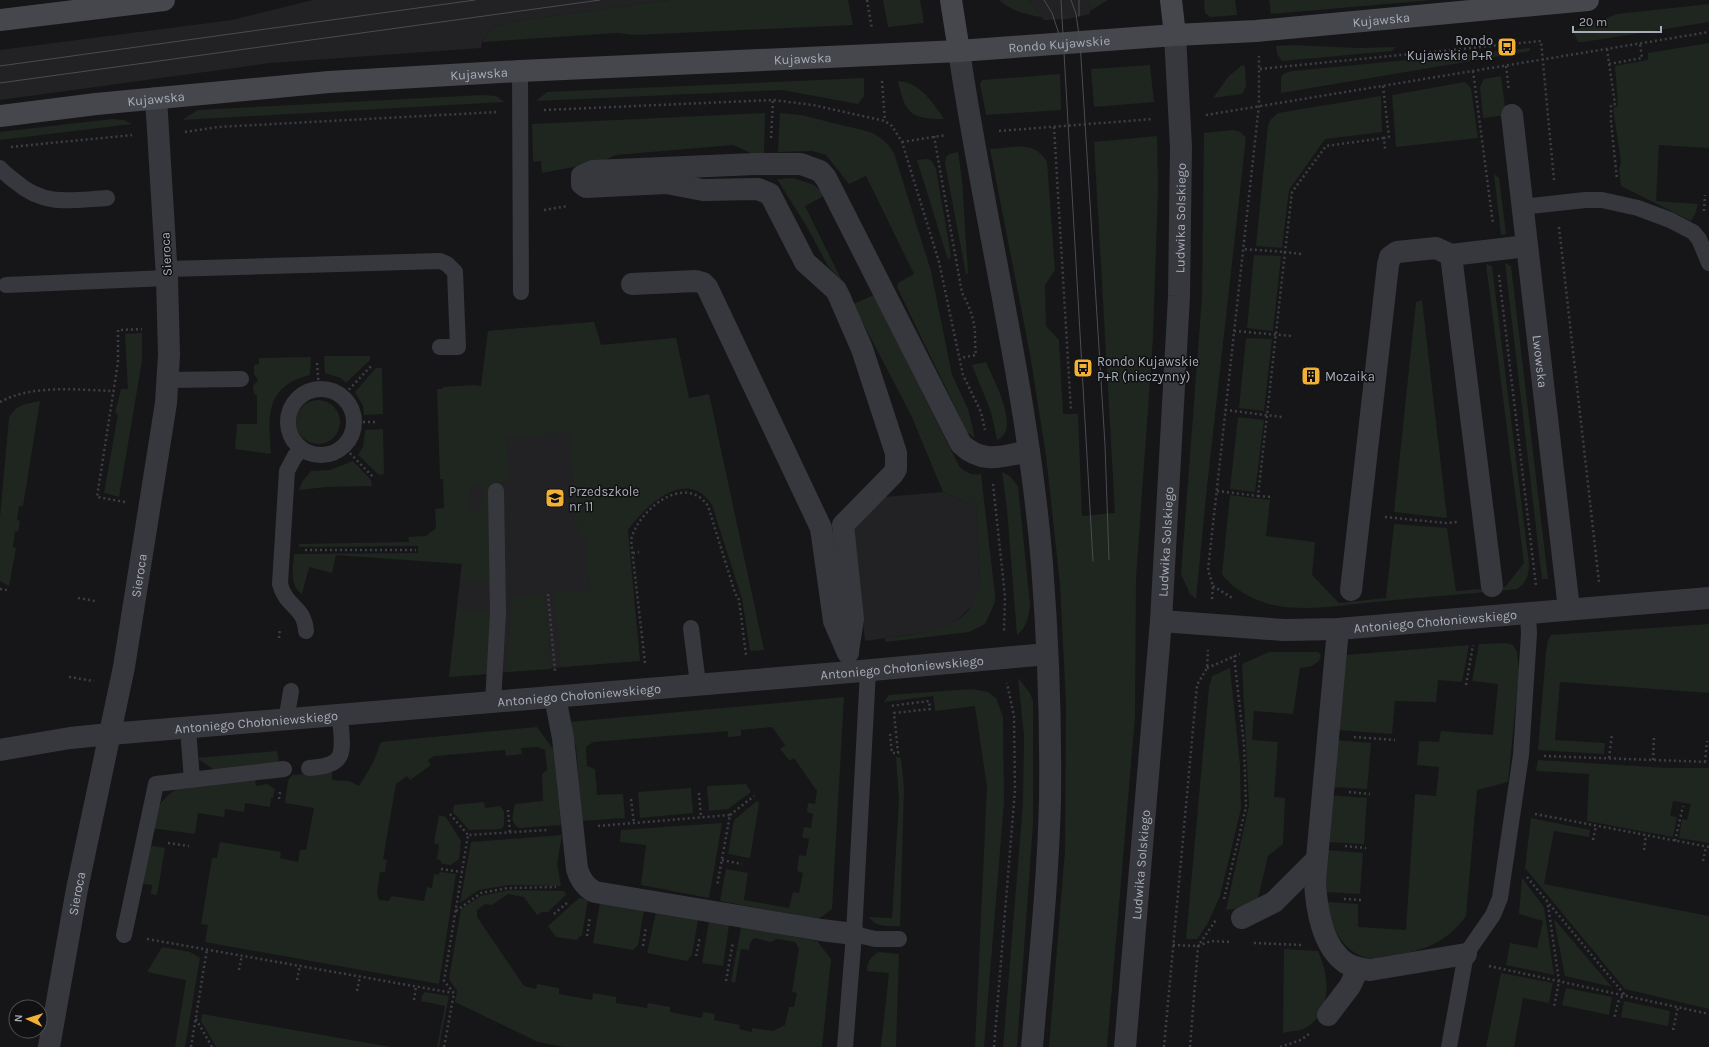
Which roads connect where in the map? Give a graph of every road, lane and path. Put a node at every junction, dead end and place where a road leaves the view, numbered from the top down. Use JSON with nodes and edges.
{"nodes":[{"id":1,"x":164,"y":0,"type":"edge"},
{"id":2,"x":867,"y":0,"type":"edge"},
{"id":3,"x":951,"y":0,"type":"edge"},
{"id":4,"x":1171,"y":0,"type":"edge"},
{"id":5,"x":1588,"y":0,"type":"edge"},
{"id":6,"x":0,"y":20,"type":"edge"},
{"id":7,"x":872,"y":30,"type":"dead end"},
{"id":8,"x":1709,"y":32,"type":"edge"},
{"id":9,"x":1175,"y":35,"type":"junction"},
{"id":10,"x":1640,"y":44,"type":"junction"},
{"id":11,"x":1607,"y":49,"type":"junction"},
{"id":12,"x":959,"y":51,"type":"junction"},
{"id":13,"x":1258,"y":51,"type":"dead end"},
{"id":14,"x":1542,"y":60,"type":"junction"},
{"id":15,"x":1609,"y":64,"type":"junction"},
{"id":16,"x":1260,"y":69,"type":"junction"},
{"id":17,"x":520,"y":71,"type":"junction"},
{"id":18,"x":1473,"y":71,"type":"junction"},
{"id":19,"x":882,"y":77,"type":"dead end"},
{"id":20,"x":1384,"y":86,"type":"junction"},
{"id":21,"x":156,"y":98,"type":"junction"},
{"id":22,"x":773,"y":100,"type":"junction"},
{"id":23,"x":1260,"y":105,"type":"junction"},
{"id":24,"x":540,"y":110,"type":"dead end"},
{"id":25,"x":500,"y":112,"type":"dead end"},
{"id":26,"x":1206,"y":115,"type":"dead end"},
{"id":27,"x":1512,"y":115,"type":"dead end"},
{"id":28,"x":0,"y":116,"type":"edge"},
{"id":29,"x":1157,"y":119,"type":"dead end"},
{"id":30,"x":885,"y":121,"type":"junction"},
{"id":31,"x":1054,"y":127,"type":"junction"},
{"id":32,"x":994,"y":131,"type":"dead end"},
{"id":33,"x":180,"y":132,"type":"dead end"},
{"id":34,"x":136,"y":134,"type":"dead end"},
{"id":35,"x":948,"y":135,"type":"dead end"},
{"id":36,"x":934,"y":136,"type":"junction"},
{"id":37,"x":1384,"y":138,"type":"junction"},
{"id":38,"x":902,"y":142,"type":"junction"},
{"id":39,"x":770,"y":144,"type":"dead end"},
{"id":40,"x":8,"y":148,"type":"dead end"},
{"id":41,"x":1385,"y":149,"type":"dead end"},
{"id":42,"x":0,"y":168,"type":"edge"},
{"id":43,"x":1618,"y":182,"type":"dead end"},
{"id":44,"x":107,"y":198,"type":"dead end"},
{"id":45,"x":1556,"y":203,"type":"junction"},
{"id":46,"x":1522,"y":207,"type":"junction"},
{"id":47,"x":1527,"y":246,"type":"junction"},
{"id":48,"x":1243,"y":248,"type":"junction"},
{"id":49,"x":1496,"y":250,"type":"junction"},
{"id":50,"x":1285,"y":252,"type":"junction"},
{"id":51,"x":1301,"y":254,"type":"dead end"},
{"id":52,"x":1451,"y":255,"type":"junction"},
{"id":53,"x":1709,"y":263,"type":"edge"},
{"id":54,"x":167,"y":273,"type":"junction"},
{"id":55,"x":632,"y":284,"type":"dead end"},
{"id":56,"x":6,"y":285,"type":"dead end"},
{"id":57,"x":521,"y":292,"type":"dead end"},
{"id":58,"x":141,"y":322,"type":"dead end"},
{"id":59,"x":1234,"y":331,"type":"junction"},
{"id":60,"x":1276,"y":335,"type":"junction"},
{"id":61,"x":1292,"y":336,"type":"dead end"},
{"id":62,"x":440,"y":347,"type":"dead end"},
{"id":63,"x":960,"y":358,"type":"junction"},
{"id":64,"x":317,"y":363,"type":"dead end"},
{"id":65,"x":372,"y":364,"type":"dead end"},
{"id":66,"x":241,"y":379,"type":"dead end"},
{"id":67,"x":168,"y":380,"type":"junction"},
{"id":68,"x":319,"y":389,"type":"junction"},
{"id":69,"x":114,"y":391,"type":"junction"},
{"id":70,"x":342,"y":397,"type":"junction"},
{"id":71,"x":0,"y":402,"type":"edge"},
{"id":72,"x":1226,"y":410,"type":"junction"},
{"id":73,"x":1071,"y":411,"type":"dead end"},
{"id":74,"x":1267,"y":415,"type":"junction"},
{"id":75,"x":1282,"y":417,"type":"dead end"},
{"id":76,"x":353,"y":422,"type":"junction"},
{"id":77,"x":377,"y":422,"type":"dead end"},
{"id":78,"x":986,"y":432,"type":"dead end"},
{"id":79,"x":343,"y":446,"type":"junction"},
{"id":80,"x":302,"y":449,"type":"junction"},
{"id":81,"x":1029,"y":451,"type":"junction"},
{"id":82,"x":373,"y":477,"type":"dead end"},
{"id":83,"x":992,"y":479,"type":"dead end"},
{"id":84,"x":496,"y":491,"type":"dead end"},
{"id":85,"x":1217,"y":491,"type":"junction"},
{"id":86,"x":1258,"y":496,"type":"junction"},
{"id":87,"x":1273,"y":497,"type":"dead end"},
{"id":88,"x":125,"y":502,"type":"dead end"},
{"id":89,"x":1358,"y":515,"type":"junction"},
{"id":90,"x":1484,"y":519,"type":"junction"},
{"id":91,"x":282,"y":550,"type":"junction"},
{"id":92,"x":416,"y":550,"type":"dead end"},
{"id":93,"x":639,"y":552,"type":"dead end"},
{"id":94,"x":633,"y":553,"type":"junction"},
{"id":95,"x":1213,"y":586,"type":"junction"},
{"id":96,"x":1492,"y":586,"type":"dead end"},
{"id":97,"x":0,"y":589,"type":"edge"},
{"id":98,"x":8,"y":590,"type":"dead end"},
{"id":99,"x":1351,"y":590,"type":"dead end"},
{"id":100,"x":1537,"y":592,"type":"dead end"},
{"id":101,"x":548,"y":594,"type":"dead end"},
{"id":102,"x":78,"y":598,"type":"dead end"},
{"id":103,"x":1709,"y":598,"type":"edge"},
{"id":104,"x":95,"y":601,"type":"dead end"},
{"id":105,"x":1212,"y":602,"type":"dead end"},
{"id":106,"x":1240,"y":603,"type":"dead end"},
{"id":107,"x":1602,"y":606,"type":"junction"},
{"id":108,"x":1569,"y":609,"type":"junction"},
{"id":109,"x":1528,"y":612,"type":"junction"},
{"id":110,"x":640,"y":616,"type":"junction"},
{"id":111,"x":645,"y":616,"type":"dead end"},
{"id":112,"x":1161,"y":621,"type":"junction"},
{"id":113,"x":691,"y":628,"type":"dead end"},
{"id":114,"x":1338,"y":629,"type":"junction"},
{"id":115,"x":306,"y":631,"type":"dead end"},
{"id":116,"x":1004,"y":637,"type":"dead end"},
{"id":117,"x":1474,"y":638,"type":"dead end"},
{"id":118,"x":1208,"y":643,"type":"dead end"},
{"id":119,"x":848,"y":651,"type":"junction"},
{"id":120,"x":1246,"y":652,"type":"dead end"},
{"id":121,"x":1047,"y":654,"type":"junction"},
{"id":122,"x":1234,"y":656,"type":"junction"},
{"id":123,"x":746,"y":660,"type":"dead end"},
{"id":124,"x":1207,"y":668,"type":"junction"},
{"id":125,"x":645,"y":669,"type":"dead end"},
{"id":126,"x":859,"y":672,"type":"junction"},
{"id":127,"x":1006,"y":676,"type":"dead end"},
{"id":128,"x":69,"y":677,"type":"dead end"},
{"id":129,"x":101,"y":683,"type":"dead end"},
{"id":130,"x":698,"y":684,"type":"junction"},
{"id":131,"x":1466,"y":685,"type":"dead end"},
{"id":132,"x":555,"y":687,"type":"junction"},
{"id":133,"x":291,"y":691,"type":"dead end"},
{"id":134,"x":493,"y":703,"type":"junction"},
{"id":135,"x":866,"y":708,"type":"junction"},
{"id":136,"x":340,"y":716,"type":"junction"},
{"id":137,"x":286,"y":721,"type":"junction"},
{"id":138,"x":188,"y":729,"type":"junction"},
{"id":139,"x":889,"y":730,"type":"dead end"},
{"id":140,"x":110,"y":734,"type":"junction"},
{"id":141,"x":1612,"y":734,"type":"dead end"},
{"id":142,"x":1348,"y":736,"type":"dead end"},
{"id":143,"x":1654,"y":737,"type":"dead end"},
{"id":144,"x":1395,"y":740,"type":"dead end"},
{"id":145,"x":1707,"y":741,"type":"dead end"},
{"id":146,"x":0,"y":750,"type":"edge"},
{"id":147,"x":1538,"y":756,"type":"dead end"},
{"id":148,"x":1610,"y":758,"type":"junction"},
{"id":149,"x":1653,"y":760,"type":"junction"},
{"id":150,"x":1707,"y":762,"type":"edge"},
{"id":151,"x":309,"y":768,"type":"dead end"},
{"id":152,"x":284,"y":769,"type":"dead end"},
{"id":153,"x":192,"y":780,"type":"junction"},
{"id":154,"x":699,"y":793,"type":"dead end"},
{"id":155,"x":754,"y":796,"type":"dead end"},
{"id":156,"x":631,"y":799,"type":"dead end"},
{"id":157,"x":1683,"y":806,"type":"dead end"},
{"id":158,"x":508,"y":810,"type":"dead end"},
{"id":159,"x":450,"y":814,"type":"dead end"},
{"id":160,"x":1532,"y":814,"type":"dead end"},
{"id":161,"x":730,"y":815,"type":"dead end"},
{"id":162,"x":701,"y":818,"type":"dead end"},
{"id":163,"x":634,"y":823,"type":"dead end"},
{"id":164,"x":1596,"y":826,"type":"junction"},
{"id":165,"x":510,"y":832,"type":"dead end"},
{"id":166,"x":468,"y":835,"type":"dead end"},
{"id":167,"x":1646,"y":835,"type":"junction"},
{"id":168,"x":1594,"y":840,"type":"dead end"},
{"id":169,"x":1676,"y":841,"type":"junction"},
{"id":170,"x":1708,"y":847,"type":"edge"},
{"id":171,"x":1644,"y":850,"type":"dead end"},
{"id":172,"x":722,"y":860,"type":"dead end"},
{"id":173,"x":1316,"y":860,"type":"junction"},
{"id":174,"x":1703,"y":861,"type":"dead end"},
{"id":175,"x":742,"y":864,"type":"dead end"},
{"id":176,"x":441,"y":869,"type":"dead end"},
{"id":177,"x":462,"y":872,"type":"dead end"},
{"id":178,"x":1524,"y":874,"type":"dead end"},
{"id":179,"x":587,"y":887,"type":"junction"},
{"id":180,"x":1222,"y":904,"type":"dead end"},
{"id":181,"x":1548,"y":905,"type":"junction"},
{"id":182,"x":455,"y":912,"type":"dead end"},
{"id":183,"x":738,"y":916,"type":"junction"},
{"id":184,"x":1218,"y":917,"type":"dead end"},
{"id":185,"x":1242,"y":918,"type":"dead end"},
{"id":186,"x":854,"y":934,"type":"junction"},
{"id":187,"x":124,"y":935,"type":"joint"},
{"id":188,"x":899,"y":939,"type":"dead end"},
{"id":189,"x":1235,"y":942,"type":"dead end"},
{"id":190,"x":1329,"y":942,"type":"junction"},
{"id":191,"x":1251,"y":943,"type":"dead end"},
{"id":192,"x":1174,"y":944,"type":"junction"},
{"id":193,"x":1198,"y":946,"type":"junction"},
{"id":194,"x":207,"y":949,"type":"junction"},
{"id":195,"x":1466,"y":954,"type":"junction"},
{"id":196,"x":242,"y":955,"type":"junction"},
{"id":197,"x":300,"y":965,"type":"junction"},
{"id":198,"x":1358,"y":969,"type":"junction"},
{"id":199,"x":239,"y":970,"type":"dead end"},
{"id":200,"x":360,"y":976,"type":"junction"},
{"id":201,"x":297,"y":980,"type":"dead end"},
{"id":202,"x":726,"y":981,"type":"dead end"},
{"id":203,"x":1559,"y":981,"type":"junction"},
{"id":204,"x":416,"y":986,"type":"junction"},
{"id":205,"x":357,"y":990,"type":"dead end"},
{"id":206,"x":454,"y":993,"type":"dead end"},
{"id":207,"x":1624,"y":994,"type":"junction"},
{"id":208,"x":414,"y":1000,"type":"dead end"},
{"id":209,"x":1554,"y":1007,"type":"dead end"},
{"id":210,"x":1678,"y":1007,"type":"junction"},
{"id":211,"x":1709,"y":1014,"type":"edge"},
{"id":212,"x":1328,"y":1015,"type":"joint"},
{"id":213,"x":196,"y":1019,"type":"junction"},
{"id":214,"x":1614,"y":1019,"type":"dead end"},
{"id":215,"x":1674,"y":1030,"type":"dead end"},
{"id":216,"x":48,"y":1047,"type":"edge"},
{"id":217,"x":191,"y":1047,"type":"edge"},
{"id":218,"x":212,"y":1047,"type":"edge"},
{"id":219,"x":845,"y":1047,"type":"edge"},
{"id":220,"x":994,"y":1047,"type":"edge"},
{"id":221,"x":1032,"y":1047,"type":"edge"},
{"id":222,"x":1125,"y":1047,"type":"edge"},
{"id":223,"x":1164,"y":1047,"type":"edge"},
{"id":224,"x":1190,"y":1047,"type":"edge"},
{"id":225,"x":1280,"y":1047,"type":"edge"},
{"id":226,"x":1449,"y":1047,"type":"edge"}],
"edges":[{"from":1,"to":6,"type":"main road"},
{"from":2,"to":7,"type":"path"},
{"from":3,"to":12,"type":"main road"},
{"from":4,"to":9,"type":"main road"},
{"from":5,"to":9,"type":"main road","name":"Kujawska"},
{"from":8,"to":10,"type":"path"},
{"from":9,"to":12,"type":"main road","name":"Rondo Kujawskie"},
{"from":9,"to":112,"type":"street","name":"Ludwika Solskiego"},
{"from":10,"to":11,"type":"path"},
{"from":10,"to":15,"type":"path"},
{"from":11,"to":14,"type":"path"},
{"from":11,"to":15,"type":"path"},
{"from":12,"to":17,"type":"main road","name":"Kujawska"},
{"from":12,"to":81,"type":"street"},
{"from":13,"to":16,"type":"path"},
{"from":14,"to":16,"type":"path"},
{"from":14,"to":18,"type":"path"},
{"from":14,"to":45,"type":"path"},
{"from":15,"to":43,"type":"path"},
{"from":16,"to":23,"type":"path"},
{"from":17,"to":21,"type":"main road","name":"Kujawska"},
{"from":17,"to":57,"type":"lane"},
{"from":18,"to":20,"type":"path"},
{"from":18,"to":49,"type":"path"},
{"from":19,"to":30,"type":"path"},
{"from":20,"to":23,"type":"path"},
{"from":20,"to":37,"type":"path"},
{"from":21,"to":28,"type":"main road","name":"Kujawska"},
{"from":21,"to":54,"type":"street","name":"Sieroca"},
{"from":22,"to":24,"type":"path"},
{"from":22,"to":30,"type":"path"},
{"from":22,"to":39,"type":"path"},
{"from":23,"to":26,"type":"path"},
{"from":23,"to":48,"type":"path"},
{"from":25,"to":33,"type":"path"},
{"from":27,"to":46,"type":"street","name":"Lwowska"},
{"from":29,"to":31,"type":"path"},
{"from":30,"to":38,"type":"path"},
{"from":31,"to":32,"type":"path"},
{"from":31,"to":73,"type":"path"},
{"from":34,"to":40,"type":"path"},
{"from":35,"to":36,"type":"path"},
{"from":36,"to":38,"type":"path"},
{"from":36,"to":63,"type":"path"},
{"from":37,"to":41,"type":"path"},
{"from":37,"to":50,"type":"path"},
{"from":38,"to":63,"type":"path"},
{"from":42,"to":44,"type":"lane"},
{"from":45,"to":46,"type":"lane"},
{"from":45,"to":53,"type":"lane"},
{"from":45,"to":107,"type":"path"},
{"from":46,"to":47,"type":"street","name":"Lwowska"},
{"from":47,"to":49,"type":"street"},
{"from":47,"to":108,"type":"street","name":"Lwowska"},
{"from":48,"to":50,"type":"path"},
{"from":48,"to":59,"type":"path"},
{"from":49,"to":52,"type":"street"},
{"from":49,"to":100,"type":"path"},
{"from":50,"to":51,"type":"path"},
{"from":50,"to":60,"type":"path"},
{"from":52,"to":89,"type":"street"},
{"from":52,"to":90,"type":"street"},
{"from":54,"to":56,"type":"lane"},
{"from":54,"to":62,"type":"lane"},
{"from":54,"to":67,"type":"street","name":"Sieroca"},
{"from":55,"to":119,"type":"street"},
{"from":58,"to":69,"type":"path"},
{"from":59,"to":60,"type":"path"},
{"from":59,"to":72,"type":"path"},
{"from":60,"to":61,"type":"path"},
{"from":60,"to":74,"type":"path"},
{"from":63,"to":78,"type":"path"},
{"from":64,"to":68,"type":"path"},
{"from":65,"to":70,"type":"path"},
{"from":66,"to":67,"type":"lane"},
{"from":67,"to":140,"type":"street","name":"Sieroca"},
{"from":68,"to":70,"type":"lane"},
{"from":68,"to":80,"type":"lane"},
{"from":69,"to":71,"type":"path"},
{"from":69,"to":88,"type":"path"},
{"from":70,"to":76,"type":"lane"},
{"from":72,"to":74,"type":"path"},
{"from":72,"to":85,"type":"path"},
{"from":74,"to":75,"type":"path"},
{"from":74,"to":86,"type":"path"},
{"from":76,"to":77,"type":"path"},
{"from":76,"to":79,"type":"lane"},
{"from":79,"to":80,"type":"lane"},
{"from":79,"to":82,"type":"path"},
{"from":80,"to":91,"type":"lane"},
{"from":81,"to":119,"type":"street"},
{"from":81,"to":121,"type":"street"},
{"from":83,"to":116,"type":"path"},
{"from":84,"to":134,"type":"lane"},
{"from":85,"to":86,"type":"path"},
{"from":85,"to":95,"type":"path"},
{"from":86,"to":87,"type":"path"},
{"from":89,"to":90,"type":"path"},
{"from":89,"to":99,"type":"street"},
{"from":90,"to":96,"type":"street"},
{"from":91,"to":92,"type":"path"},
{"from":91,"to":115,"type":"lane"},
{"from":93,"to":94,"type":"path"},
{"from":94,"to":110,"type":"path"},
{"from":94,"to":123,"type":"path"},
{"from":95,"to":105,"type":"path"},
{"from":95,"to":106,"type":"path"},
{"from":97,"to":98,"type":"path"},
{"from":101,"to":132,"type":"path"},
{"from":102,"to":104,"type":"path"},
{"from":103,"to":107,"type":"street","name":"Antoniego Chołoniewskiego"},
{"from":107,"to":108,"type":"street","name":"Antoniego Chołoniewskiego"},
{"from":108,"to":109,"type":"street","name":"Antoniego Chołoniewskiego"},
{"from":109,"to":114,"type":"street","name":"Antoniego Chołoniewskiego"},
{"from":109,"to":195,"type":"lane"},
{"from":110,"to":111,"type":"path"},
{"from":110,"to":125,"type":"path"},
{"from":112,"to":114,"type":"street","name":"Antoniego Chołoniewskiego"},
{"from":112,"to":222,"type":"street","name":"Ludwika Solskiego"},
{"from":113,"to":130,"type":"lane"},
{"from":114,"to":173,"type":"street"},
{"from":117,"to":131,"type":"path"},
{"from":118,"to":124,"type":"path"},
{"from":119,"to":126,"type":"street"},
{"from":120,"to":122,"type":"path"},
{"from":121,"to":126,"type":"street","name":"Antoniego Chołoniewskiego"},
{"from":121,"to":221,"type":"street"},
{"from":122,"to":124,"type":"path"},
{"from":122,"to":180,"type":"path"},
{"from":124,"to":192,"type":"path"},
{"from":126,"to":130,"type":"street","name":"Antoniego Chołoniewskiego"},
{"from":126,"to":135,"type":"lane"},
{"from":127,"to":220,"type":"path"},
{"from":128,"to":129,"type":"path"},
{"from":130,"to":132,"type":"street","name":"Antoniego Chołoniewskiego"},
{"from":132,"to":134,"type":"street","name":"Antoniego Chołoniewskiego"},
{"from":132,"to":179,"type":"street"},
{"from":133,"to":137,"type":"lane"},
{"from":134,"to":136,"type":"street","name":"Antoniego Chołoniewskiego"},
{"from":135,"to":139,"type":"path"},
{"from":135,"to":186,"type":"lane"},
{"from":136,"to":137,"type":"street","name":"Antoniego Chołoniewskiego"},
{"from":136,"to":151,"type":"lane"},
{"from":137,"to":138,"type":"street","name":"Antoniego Chołoniewskiego"},
{"from":138,"to":140,"type":"street","name":"Antoniego Chołoniewskiego"},
{"from":138,"to":153,"type":"lane"},
{"from":140,"to":146,"type":"street","name":"Antoniego Chołoniewskiego"},
{"from":140,"to":216,"type":"street","name":"Sieroca"},
{"from":141,"to":148,"type":"path"},
{"from":142,"to":144,"type":"path"},
{"from":143,"to":149,"type":"path"},
{"from":145,"to":150,"type":"path"},
{"from":147,"to":148,"type":"path"},
{"from":148,"to":149,"type":"path"},
{"from":149,"to":150,"type":"path"},
{"from":152,"to":153,"type":"lane"},
{"from":153,"to":187,"type":"lane"},
{"from":154,"to":162,"type":"path"},
{"from":155,"to":161,"type":"path"},
{"from":156,"to":163,"type":"path"},
{"from":157,"to":169,"type":"path"},
{"from":158,"to":165,"type":"path"},
{"from":159,"to":166,"type":"path"},
{"from":160,"to":164,"type":"path"},
{"from":164,"to":167,"type":"path"},
{"from":164,"to":168,"type":"path"},
{"from":167,"to":169,"type":"path"},
{"from":167,"to":171,"type":"path"},
{"from":169,"to":170,"type":"path"},
{"from":170,"to":174,"type":"path"},
{"from":172,"to":175,"type":"path"},
{"from":173,"to":185,"type":"street"},
{"from":173,"to":190,"type":"street"},
{"from":176,"to":177,"type":"path"},
{"from":178,"to":181,"type":"path"},
{"from":179,"to":182,"type":"path"},
{"from":179,"to":183,"type":"street"},
{"from":181,"to":203,"type":"path"},
{"from":181,"to":207,"type":"path"},
{"from":183,"to":186,"type":"street"},
{"from":183,"to":202,"type":"path"},
{"from":184,"to":193,"type":"path"},
{"from":186,"to":188,"type":"lane"},
{"from":186,"to":219,"type":"lane"},
{"from":187,"to":194,"type":"path"},
{"from":189,"to":193,"type":"path"},
{"from":190,"to":191,"type":"path"},
{"from":190,"to":198,"type":"street"},
{"from":192,"to":193,"type":"path"},
{"from":192,"to":223,"type":"path"},
{"from":193,"to":224,"type":"path"},
{"from":194,"to":196,"type":"path"},
{"from":194,"to":213,"type":"path"},
{"from":195,"to":198,"type":"street"},
{"from":195,"to":203,"type":"path"},
{"from":195,"to":226,"type":"lane"},
{"from":196,"to":197,"type":"path"},
{"from":196,"to":199,"type":"path"},
{"from":197,"to":200,"type":"path"},
{"from":197,"to":201,"type":"path"},
{"from":198,"to":212,"type":"street"},
{"from":200,"to":204,"type":"path"},
{"from":200,"to":205,"type":"path"},
{"from":203,"to":207,"type":"path"},
{"from":203,"to":209,"type":"path"},
{"from":204,"to":206,"type":"path"},
{"from":204,"to":208,"type":"path"},
{"from":207,"to":210,"type":"path"},
{"from":207,"to":214,"type":"path"},
{"from":210,"to":211,"type":"path"},
{"from":210,"to":215,"type":"path"},
{"from":212,"to":225,"type":"path"},
{"from":213,"to":217,"type":"path"},
{"from":213,"to":218,"type":"path"}]}
